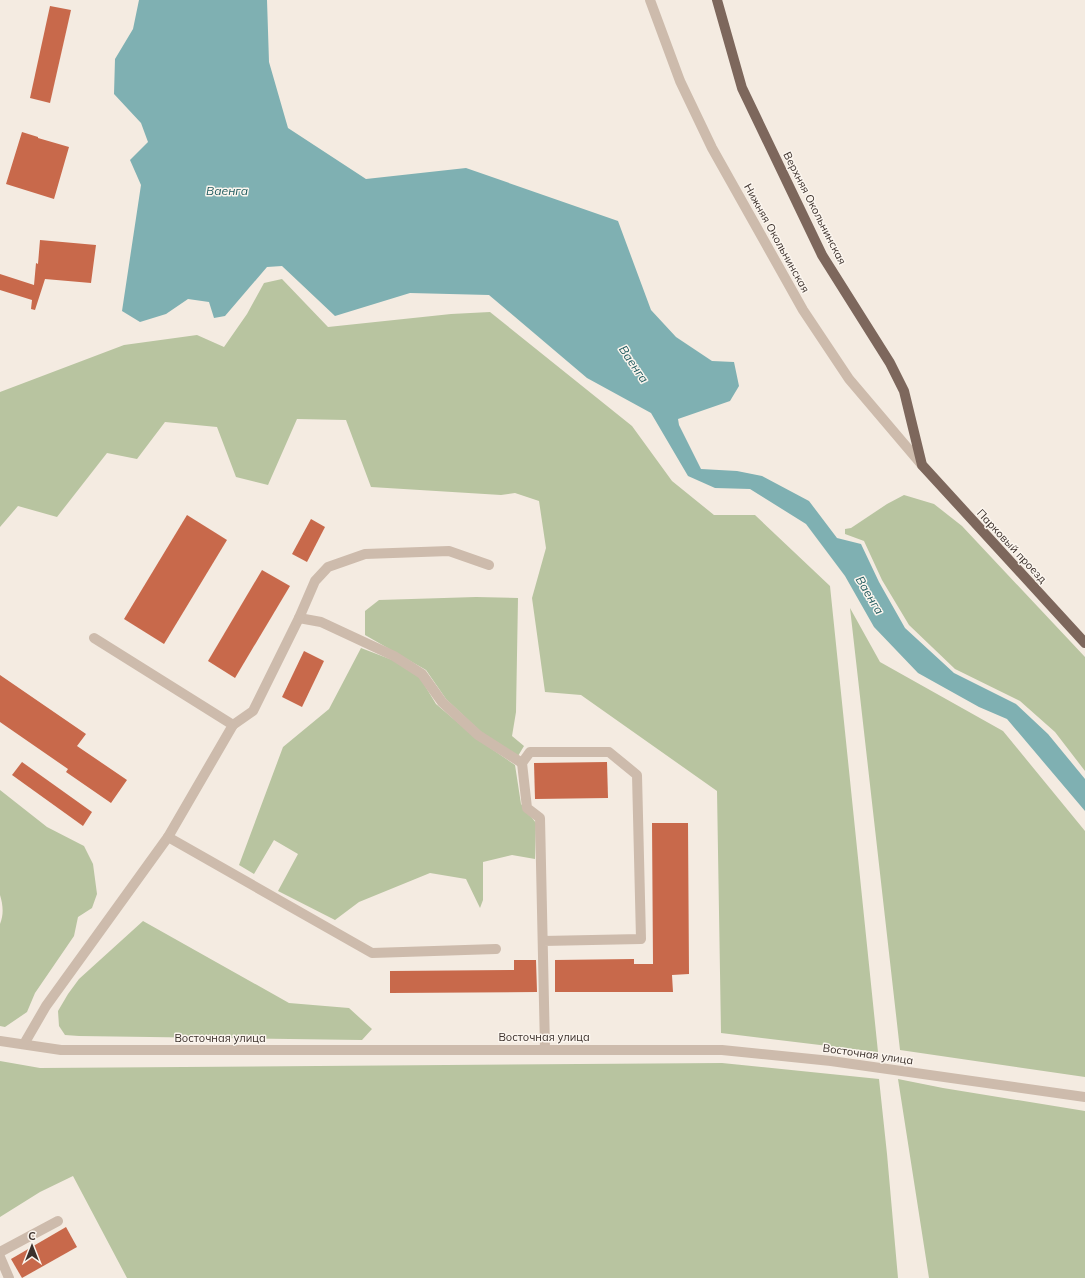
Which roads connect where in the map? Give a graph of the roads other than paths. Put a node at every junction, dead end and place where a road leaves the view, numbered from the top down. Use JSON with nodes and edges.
{"nodes":[{"id":1,"x":650,"y":0,"type":"edge"},
{"id":2,"x":717,"y":0,"type":"edge"},
{"id":3,"x":922,"y":465,"type":"junction"},
{"id":4,"x":489,"y":564,"type":"dead end"},
{"id":5,"x":300,"y":618,"type":"junction"},
{"id":6,"x":94,"y":638,"type":"dead end"},
{"id":7,"x":1085,"y":643,"type":"edge"},
{"id":8,"x":233,"y":725,"type":"junction"},
{"id":9,"x":522,"y":763,"type":"junction"},
{"id":10,"x":168,"y":837,"type":"junction"},
{"id":11,"x":543,"y":941,"type":"junction"},
{"id":12,"x":496,"y":949,"type":"dead end"},
{"id":13,"x":0,"y":1040,"type":"edge"},
{"id":14,"x":24,"y":1044,"type":"junction"},
{"id":15,"x":546,"y":1049,"type":"junction"},
{"id":16,"x":1085,"y":1097,"type":"edge"},
{"id":17,"x":58,"y":1221,"type":"dead end"},
{"id":18,"x":0,"y":1252,"type":"edge"},
{"id":19,"x":0,"y":1257,"type":"edge"},
{"id":20,"x":9,"y":1278,"type":"edge"}],
"edges":[{"from":1,"to":3,"type":"street","name":"Нижняя Окольнинская"},
{"from":2,"to":3,"type":"main road","name":"Верхняя Окольнинская"},
{"from":3,"to":7,"type":"main road","name":"Парковый проезд"},
{"from":4,"to":5,"type":"street"},
{"from":5,"to":8,"type":"street"},
{"from":5,"to":9,"type":"street"},
{"from":6,"to":8,"type":"street"},
{"from":8,"to":10,"type":"street"},
{"from":9,"to":11,"type":"street"},
{"from":9,"to":11,"type":"street"},
{"from":10,"to":12,"type":"street"},
{"from":10,"to":14,"type":"street"},
{"from":11,"to":15,"type":"street"},
{"from":13,"to":14,"type":"street","name":"Восточная улица"},
{"from":14,"to":15,"type":"street","name":"Восточная улица"},
{"from":15,"to":16,"type":"street","name":"Восточная улица"},
{"from":17,"to":18,"type":"street"},
{"from":19,"to":20,"type":"street"}]}
